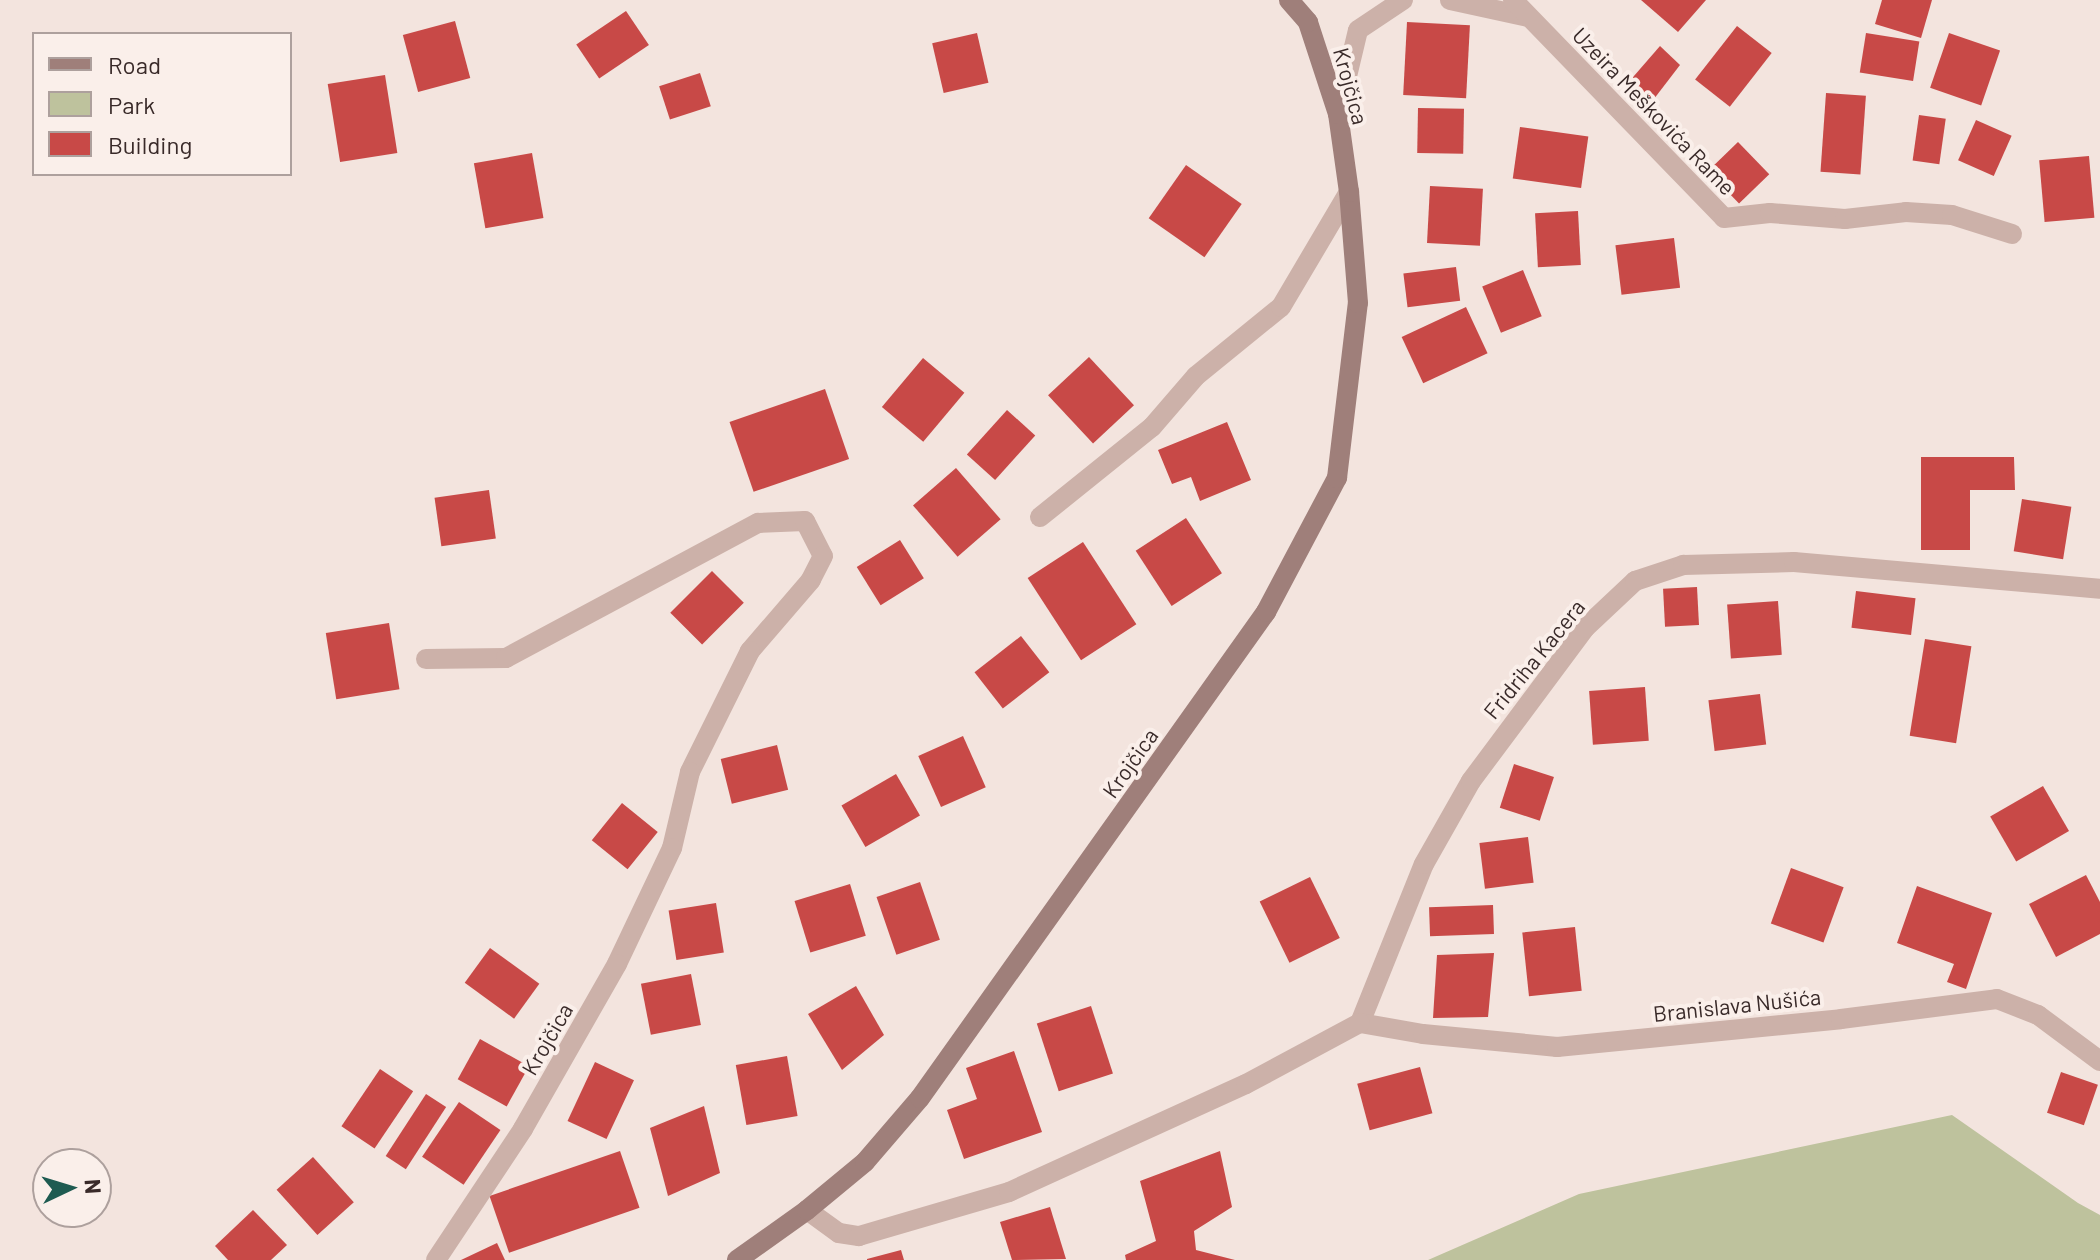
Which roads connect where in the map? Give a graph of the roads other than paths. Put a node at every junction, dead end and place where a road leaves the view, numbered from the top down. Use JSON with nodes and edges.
{"nodes":[{"id":1,"x":1289,"y":0,"type":"edge"},
{"id":2,"x":1403,"y":0,"type":"edge"},
{"id":3,"x":1450,"y":0,"type":"edge"},
{"id":4,"x":1513,"y":0,"type":"edge"},
{"id":5,"x":1529,"y":17,"type":"junction"},
{"id":6,"x":1338,"y":114,"type":"junction"},
{"id":7,"x":1349,"y":192,"type":"junction"},
{"id":8,"x":2012,"y":234,"type":"dead end"},
{"id":9,"x":1040,"y":517,"type":"dead end"},
{"id":10,"x":2100,"y":589,"type":"edge"},
{"id":11,"x":426,"y":659,"type":"dead end"},
{"id":12,"x":1360,"y":1023,"type":"junction"},
{"id":13,"x":2100,"y":1061,"type":"edge"},
{"id":14,"x":807,"y":1210,"type":"junction"},
{"id":15,"x":436,"y":1260,"type":"edge"},
{"id":16,"x":737,"y":1260,"type":"edge"}],
"edges":[{"from":1,"to":6,"type":"main road","name":"Krojčica"},
{"from":2,"to":6,"type":"street"},
{"from":3,"to":5,"type":"street"},
{"from":4,"to":5,"type":"street","name":"Uzeira Meškovića Rame"},
{"from":5,"to":8,"type":"street","name":"Uzeira Meškovića Rame"},
{"from":6,"to":7,"type":"main road","name":"Krojčica"},
{"from":7,"to":9,"type":"street"},
{"from":7,"to":14,"type":"main road","name":"Krojčica"},
{"from":10,"to":12,"type":"street","name":"Fridriha Kacera"},
{"from":11,"to":15,"type":"street","name":"Krojčica"},
{"from":12,"to":13,"type":"street","name":"Branislava Nušića"},
{"from":12,"to":14,"type":"street"},
{"from":14,"to":16,"type":"main road","name":"Krojčica"}]}
